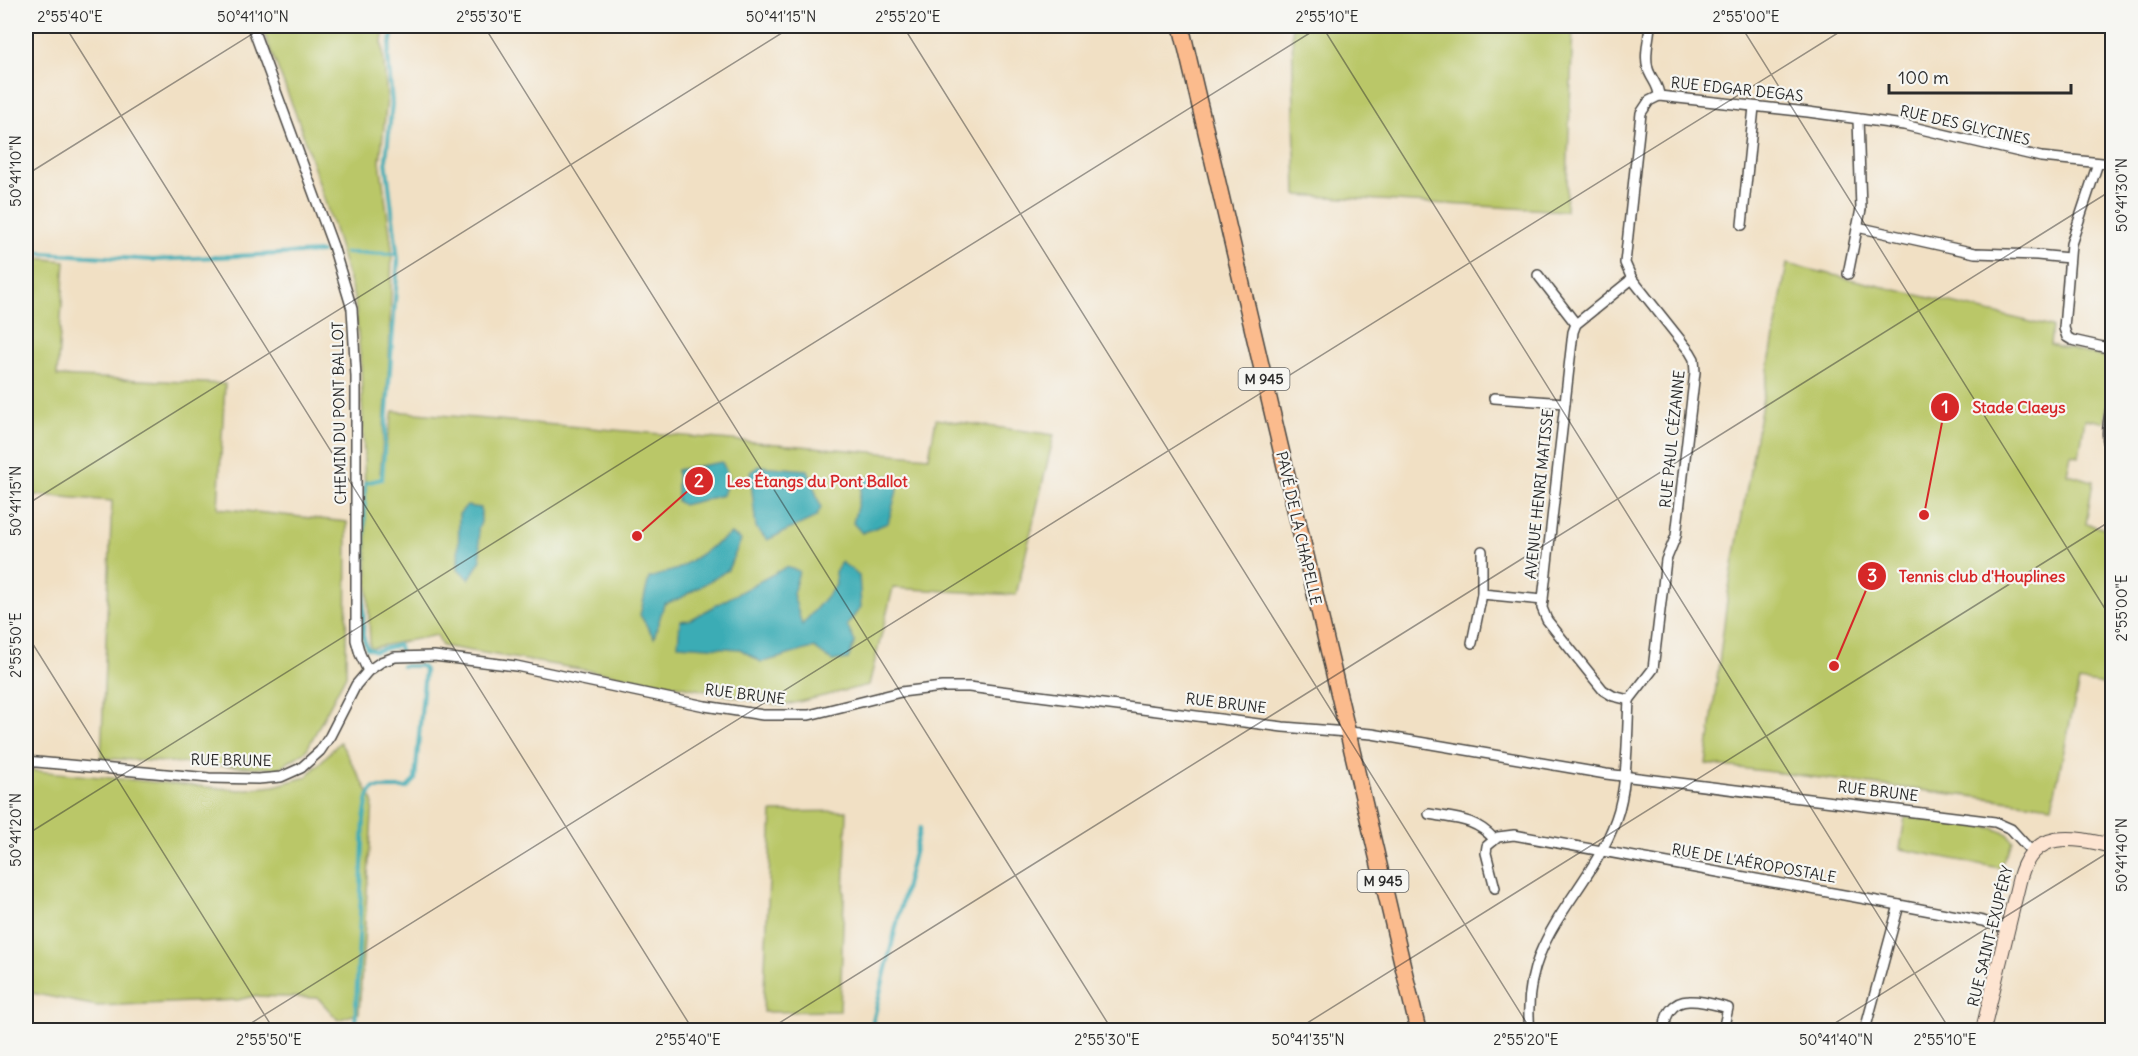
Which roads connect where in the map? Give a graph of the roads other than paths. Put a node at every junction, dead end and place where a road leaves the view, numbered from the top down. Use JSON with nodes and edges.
{"nodes":[{"id":1,"x":252,"y":26,"type":"edge"},
{"id":2,"x":1180,"y":26,"type":"edge"},
{"id":3,"x":1650,"y":26,"type":"edge"},
{"id":4,"x":1659,"y":96,"type":"junction"},
{"id":5,"x":1754,"y":106,"type":"junction"},
{"id":6,"x":1809,"y":112,"type":"joint"},
{"id":7,"x":1858,"y":119,"type":"junction"},
{"id":8,"x":2098,"y":163,"type":"junction"},
{"id":9,"x":2112,"y":164,"type":"edge"},
{"id":10,"x":1742,"y":225,"type":"dead end"},
{"id":11,"x":1857,"y":227,"type":"junction"},
{"id":12,"x":2069,"y":258,"type":"junction"},
{"id":13,"x":1848,"y":274,"type":"dead end"},
{"id":14,"x":1538,"y":275,"type":"dead end"},
{"id":15,"x":1632,"y":279,"type":"junction"},
{"id":16,"x":1576,"y":324,"type":"junction"},
{"id":17,"x":2112,"y":349,"type":"edge"},
{"id":18,"x":1494,"y":398,"type":"dead end"},
{"id":19,"x":2112,"y":401,"type":"edge"},
{"id":20,"x":1565,"y":403,"type":"junction"},
{"id":21,"x":2112,"y":453,"type":"edge"},
{"id":22,"x":1482,"y":551,"type":"dead end"},
{"id":23,"x":1482,"y":594,"type":"junction"},
{"id":24,"x":1543,"y":600,"type":"junction"},
{"id":25,"x":1472,"y":643,"type":"dead end"},
{"id":26,"x":368,"y":670,"type":"junction"},
{"id":27,"x":1629,"y":700,"type":"junction"},
{"id":28,"x":1348,"y":732,"type":"junction"},
{"id":29,"x":26,"y":761,"type":"edge"},
{"id":30,"x":1624,"y":776,"type":"junction"},
{"id":31,"x":1430,"y":814,"type":"dead end"},
{"id":32,"x":1494,"y":839,"type":"junction"},
{"id":33,"x":2112,"y":846,"type":"edge"},
{"id":34,"x":1601,"y":850,"type":"junction"},
{"id":35,"x":2032,"y":852,"type":"junction"},
{"id":36,"x":1495,"y":888,"type":"dead end"},
{"id":37,"x":1899,"y":904,"type":"junction"},
{"id":38,"x":2007,"y":929,"type":"junction"},
{"id":39,"x":1418,"y":1030,"type":"edge"},
{"id":40,"x":1530,"y":1030,"type":"edge"},
{"id":41,"x":1666,"y":1030,"type":"edge"},
{"id":42,"x":1723,"y":1030,"type":"edge"},
{"id":43,"x":1865,"y":1030,"type":"edge"},
{"id":44,"x":1983,"y":1030,"type":"edge"}],
"edges":[{"from":1,"to":26,"type":"street","name":"CHEMIN DU PONT BALLOT"},
{"from":2,"to":28,"type":"main road","name":"PAVÉ DE LA CHAPELLE","number":"M 945"},
{"from":3,"to":4,"type":"street"},
{"from":4,"to":5,"type":"street","name":"RUE EDGAR DEGAS"},
{"from":4,"to":15,"type":"street","name":"RUE PAUL CÉZANNE"},
{"from":5,"to":6,"type":"street","name":"RUE EDGAR DEGAS"},
{"from":5,"to":10,"type":"street"},
{"from":6,"to":7,"type":"street","name":"RUE DES GLYCINES"},
{"from":7,"to":8,"type":"street","name":"RUE DES GLYCINES"},
{"from":7,"to":11,"type":"street"},
{"from":8,"to":9,"type":"street","name":"RUE DES GLYCINES"},
{"from":8,"to":12,"type":"street"},
{"from":11,"to":12,"type":"street"},
{"from":11,"to":13,"type":"street"},
{"from":12,"to":17,"type":"street"},
{"from":14,"to":16,"type":"street"},
{"from":15,"to":16,"type":"street"},
{"from":15,"to":27,"type":"street","name":"RUE PAUL CÉZANNE"},
{"from":16,"to":20,"type":"street","name":"AVENUE HENRI MATISSE"},
{"from":18,"to":20,"type":"street"},
{"from":19,"to":21,"type":"street"},
{"from":20,"to":24,"type":"street","name":"AVENUE HENRI MATISSE"},
{"from":22,"to":23,"type":"street"},
{"from":23,"to":24,"type":"street"},
{"from":23,"to":25,"type":"street"},
{"from":24,"to":27,"type":"street","name":"AVENUE HENRI MATISSE"},
{"from":26,"to":28,"type":"street","name":"RUE BRUNE"},
{"from":26,"to":29,"type":"street","name":"RUE BRUNE"},
{"from":27,"to":30,"type":"street"},
{"from":28,"to":30,"type":"street","name":"RUE BRUNE"},
{"from":28,"to":39,"type":"main road","name":"PAVÉ DE LA CHAPELLE","number":"M 945"},
{"from":30,"to":34,"type":"street"},
{"from":30,"to":35,"type":"street","name":"RUE BRUNE"},
{"from":31,"to":32,"type":"street"},
{"from":32,"to":34,"type":"street","name":"RUE DE L'AÉROPOSTALE"},
{"from":32,"to":36,"type":"street"},
{"from":33,"to":35,"type":"street"},
{"from":34,"to":37,"type":"street","name":"RUE DE L'AÉROPOSTALE"},
{"from":34,"to":40,"type":"street"},
{"from":35,"to":38,"type":"street","name":"RUE SAINT-EXUPÉRY"},
{"from":37,"to":38,"type":"street","name":"RUE DE L'AÉROPOSTALE"},
{"from":37,"to":43,"type":"street"},
{"from":38,"to":44,"type":"street","name":"RUE SAINT-EXUPÉRY"},
{"from":41,"to":42,"type":"street"}]}
